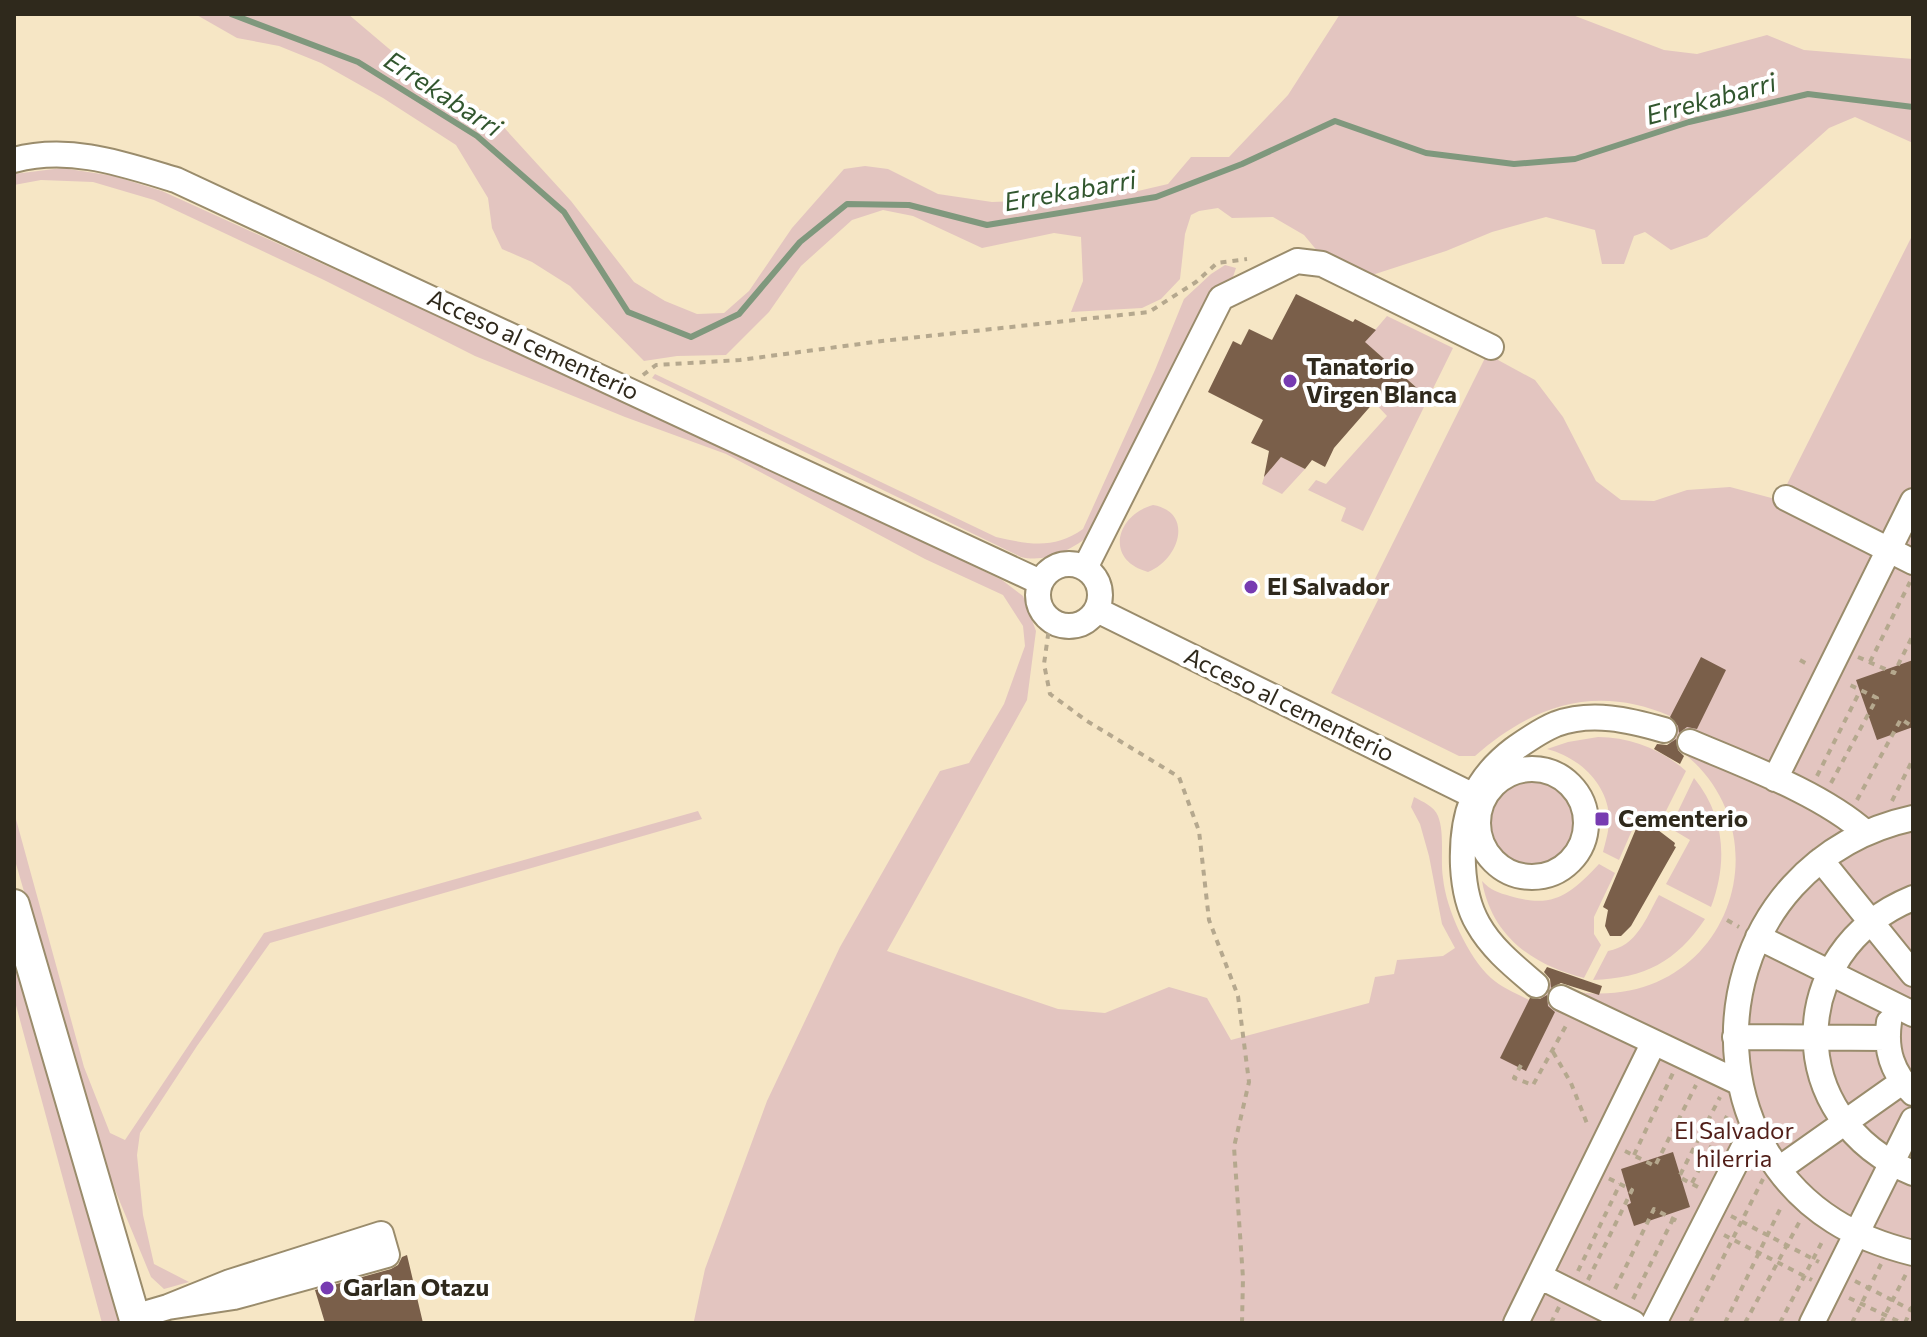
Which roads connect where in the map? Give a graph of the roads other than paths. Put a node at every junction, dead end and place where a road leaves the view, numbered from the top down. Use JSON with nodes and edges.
{"nodes":[{"id":1,"x":14,"y":160,"type":"edge"},
{"id":2,"x":1491,"y":347,"type":"dead end"},
{"id":3,"x":1786,"y":498,"type":"dead end"},
{"id":4,"x":1913,"y":501,"type":"edge"},
{"id":5,"x":1889,"y":550,"type":"junction"},
{"id":6,"x":1913,"y":562,"type":"edge"},
{"id":7,"x":1085,"y":568,"type":"junction"},
{"id":8,"x":1040,"y":582,"type":"junction"},
{"id":9,"x":1097,"y":610,"type":"junction"},
{"id":10,"x":1664,"y":730,"type":"dead end"},
{"id":11,"x":1690,"y":742,"type":"dead end"},
{"id":12,"x":1775,"y":779,"type":"junction"},
{"id":13,"x":1478,"y":797,"type":"junction"},
{"id":14,"x":1912,"y":816,"type":"edge"},
{"id":15,"x":1864,"y":826,"type":"junction"},
{"id":16,"x":1821,"y":860,"type":"junction"},
{"id":17,"x":1913,"y":898,"type":"edge"},
{"id":18,"x":14,"y":905,"type":"edge"},
{"id":19,"x":1871,"y":921,"type":"junction"},
{"id":20,"x":1758,"y":937,"type":"junction"},
{"id":21,"x":1829,"y":972,"type":"junction"},
{"id":22,"x":1913,"y":974,"type":"edge"},
{"id":23,"x":1913,"y":984,"type":"edge"},
{"id":24,"x":1536,"y":985,"type":"dead end"},
{"id":25,"x":1569,"y":1002,"type":"road end"},
{"id":26,"x":1904,"y":1010,"type":"edge"},
{"id":27,"x":1735,"y":1037,"type":"junction"},
{"id":28,"x":1814,"y":1037,"type":"junction"},
{"id":29,"x":1887,"y":1038,"type":"junction"},
{"id":30,"x":1653,"y":1044,"type":"junction"},
{"id":31,"x":1737,"y":1084,"type":"junction"},
{"id":32,"x":1908,"y":1087,"type":"edge"},
{"id":33,"x":1913,"y":1120,"type":"edge"},
{"id":34,"x":1843,"y":1123,"type":"junction"},
{"id":35,"x":1754,"y":1127,"type":"junction"},
{"id":36,"x":1902,"y":1168,"type":"edge"},
{"id":37,"x":1781,"y":1171,"type":"junction"},
{"id":38,"x":1856,"y":1234,"type":"junction"},
{"id":39,"x":1913,"y":1253,"type":"edge"},
{"id":40,"x":1539,"y":1276,"type":"junction"},
{"id":41,"x":168,"y":1307,"type":"junction"},
{"id":42,"x":1620,"y":1317,"type":"edge"},
{"id":43,"x":135,"y":1320,"type":"edge"},
{"id":44,"x":1516,"y":1323,"type":"edge"},
{"id":45,"x":1654,"y":1323,"type":"edge"},
{"id":46,"x":1812,"y":1323,"type":"edge"}],
"edges":[{"from":1,"to":8,"type":"street","name":"Acceso al cementerio"},
{"from":2,"to":7,"type":"street"},
{"from":3,"to":5,"type":"street"},
{"from":4,"to":5,"type":"street"},
{"from":5,"to":6,"type":"street"},
{"from":5,"to":12,"type":"street"},
{"from":7,"to":8,"type":"street"},
{"from":7,"to":9,"type":"street"},
{"from":8,"to":9,"type":"street"},
{"from":9,"to":13,"type":"street","name":"Acceso al cementerio"},
{"from":10,"to":13,"type":"street"},
{"from":11,"to":12,"type":"street"},
{"from":12,"to":15,"type":"street"},
{"from":13,"to":13,"type":"street"},
{"from":13,"to":24,"type":"street"},
{"from":14,"to":15,"type":"street"},
{"from":15,"to":16,"type":"street"},
{"from":16,"to":19,"type":"street"},
{"from":16,"to":20,"type":"street"},
{"from":17,"to":19,"type":"street"},
{"from":18,"to":43,"type":"main road"},
{"from":19,"to":21,"type":"street"},
{"from":19,"to":22,"type":"street"},
{"from":20,"to":21,"type":"street"},
{"from":20,"to":27,"type":"street"},
{"from":21,"to":26,"type":"street"},
{"from":21,"to":28,"type":"street"},
{"from":23,"to":26,"type":"street"},
{"from":25,"to":30,"type":"street"},
{"from":26,"to":29,"type":"street"},
{"from":27,"to":28,"type":"street"},
{"from":27,"to":31,"type":"street"},
{"from":28,"to":29,"type":"street"},
{"from":28,"to":34,"type":"street"},
{"from":29,"to":32,"type":"street"},
{"from":30,"to":31,"type":"street"},
{"from":30,"to":40,"type":"street"},
{"from":31,"to":35,"type":"street"},
{"from":32,"to":34,"type":"street"},
{"from":33,"to":36,"type":"street"},
{"from":34,"to":36,"type":"street"},
{"from":34,"to":37,"type":"street"},
{"from":35,"to":37,"type":"street"},
{"from":35,"to":45,"type":"street"},
{"from":36,"to":38,"type":"street"},
{"from":37,"to":38,"type":"street"},
{"from":38,"to":39,"type":"street"},
{"from":38,"to":46,"type":"street"},
{"from":40,"to":42,"type":"street"},
{"from":40,"to":44,"type":"street"},
{"from":41,"to":41,"type":"street"},
{"from":41,"to":43,"type":"street"}]}
